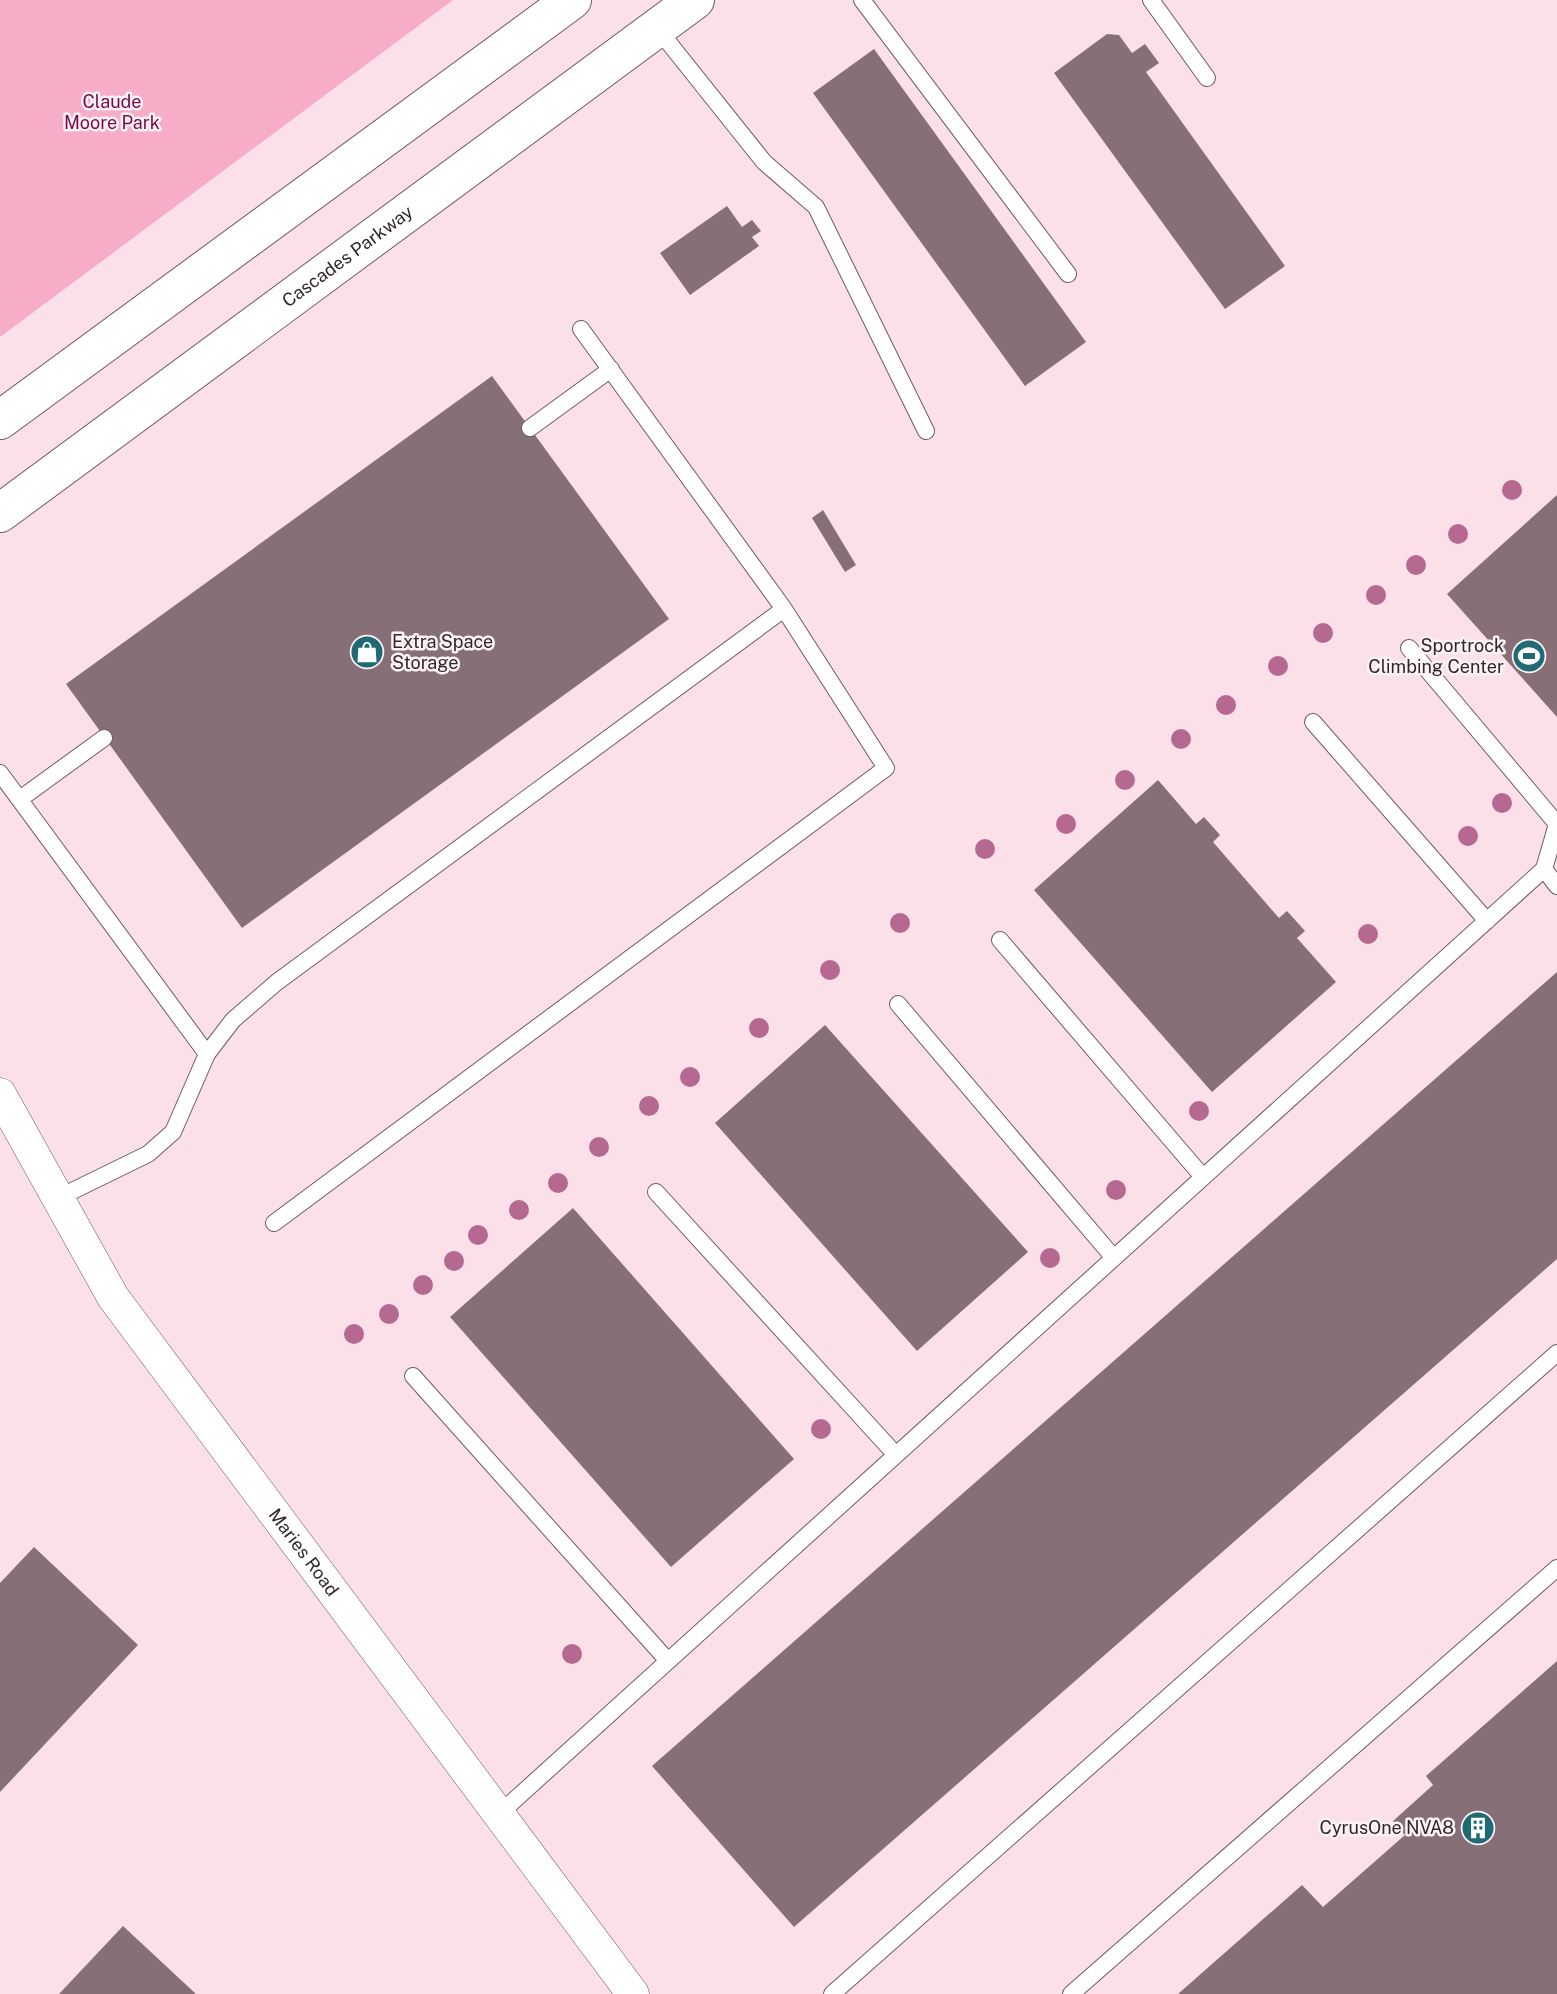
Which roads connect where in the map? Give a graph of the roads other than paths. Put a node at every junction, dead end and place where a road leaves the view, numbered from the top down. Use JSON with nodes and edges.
{"nodes":[{"id":1,"x":572,"y":0,"type":"edge"},
{"id":2,"x":695,"y":0,"type":"edge"},
{"id":3,"x":862,"y":0,"type":"edge"},
{"id":4,"x":1152,"y":0,"type":"edge"},
{"id":5,"x":657,"y":28,"type":"junction"},
{"id":6,"x":1207,"y":78,"type":"dead end"},
{"id":7,"x":1068,"y":274,"type":"dead end"},
{"id":8,"x":581,"y":329,"type":"dead end"},
{"id":9,"x":611,"y":369,"type":"junction"},
{"id":10,"x":0,"y":420,"type":"edge"},
{"id":11,"x":530,"y":428,"type":"dead end"},
{"id":12,"x":926,"y":431,"type":"dead end"},
{"id":13,"x":0,"y":513,"type":"edge"},
{"id":14,"x":784,"y":609,"type":"junction"},
{"id":15,"x":1409,"y":648,"type":"dead end"},
{"id":16,"x":1313,"y":722,"type":"dead end"},
{"id":17,"x":104,"y":738,"type":"dead end"},
{"id":18,"x":0,"y":773,"type":"edge"},
{"id":19,"x":20,"y":799,"type":"junction"},
{"id":20,"x":1557,"y":824,"type":"edge"},
{"id":21,"x":1544,"y":869,"type":"junction"},
{"id":22,"x":1557,"y":886,"type":"edge"},
{"id":23,"x":1486,"y":920,"type":"junction"},
{"id":24,"x":1000,"y":940,"type":"dead end"},
{"id":25,"x":898,"y":1004,"type":"dead end"},
{"id":26,"x":207,"y":1054,"type":"junction"},
{"id":27,"x":0,"y":1094,"type":"edge"},
{"id":28,"x":1203,"y":1177,"type":"junction"},
{"id":29,"x":656,"y":1192,"type":"dead end"},
{"id":30,"x":58,"y":1198,"type":"junction"},
{"id":31,"x":274,"y":1223,"type":"dead end"},
{"id":32,"x":1114,"y":1258,"type":"junction"},
{"id":33,"x":1557,"y":1353,"type":"edge"},
{"id":34,"x":413,"y":1376,"type":"dead end"},
{"id":35,"x":896,"y":1455,"type":"junction"},
{"id":36,"x":1557,"y":1569,"type":"edge"},
{"id":37,"x":668,"y":1661,"type":"junction"},
{"id":38,"x":499,"y":1814,"type":"junction"},
{"id":39,"x":633,"y":1994,"type":"edge"},
{"id":40,"x":832,"y":1994,"type":"edge"},
{"id":41,"x":1071,"y":1994,"type":"edge"}],
"edges":[{"from":1,"to":10,"type":"main road"},
{"from":2,"to":5,"type":"main road","name":"Cascades Parkway"},
{"from":3,"to":7,"type":"lane"},
{"from":4,"to":6,"type":"lane"},
{"from":5,"to":12,"type":"lane"},
{"from":5,"to":13,"type":"main road","name":"Cascades Parkway"},
{"from":8,"to":9,"type":"lane"},
{"from":9,"to":11,"type":"lane"},
{"from":9,"to":14,"type":"lane"},
{"from":14,"to":26,"type":"lane"},
{"from":14,"to":31,"type":"lane"},
{"from":15,"to":20,"type":"lane"},
{"from":16,"to":23,"type":"lane"},
{"from":17,"to":19,"type":"lane"},
{"from":18,"to":19,"type":"lane"},
{"from":19,"to":26,"type":"lane"},
{"from":20,"to":21,"type":"lane"},
{"from":21,"to":22,"type":"lane"},
{"from":21,"to":23,"type":"lane"},
{"from":23,"to":28,"type":"lane"},
{"from":24,"to":28,"type":"lane"},
{"from":25,"to":32,"type":"lane"},
{"from":26,"to":30,"type":"lane"},
{"from":27,"to":30,"type":"street","name":"Maries Road"},
{"from":28,"to":32,"type":"lane"},
{"from":29,"to":35,"type":"lane"},
{"from":30,"to":38,"type":"street","name":"Maries Road"},
{"from":32,"to":35,"type":"lane"},
{"from":33,"to":40,"type":"lane"},
{"from":34,"to":37,"type":"lane"},
{"from":35,"to":37,"type":"lane"},
{"from":36,"to":41,"type":"lane"},
{"from":37,"to":38,"type":"lane"},
{"from":38,"to":39,"type":"street","name":"Maries Road"}]}
